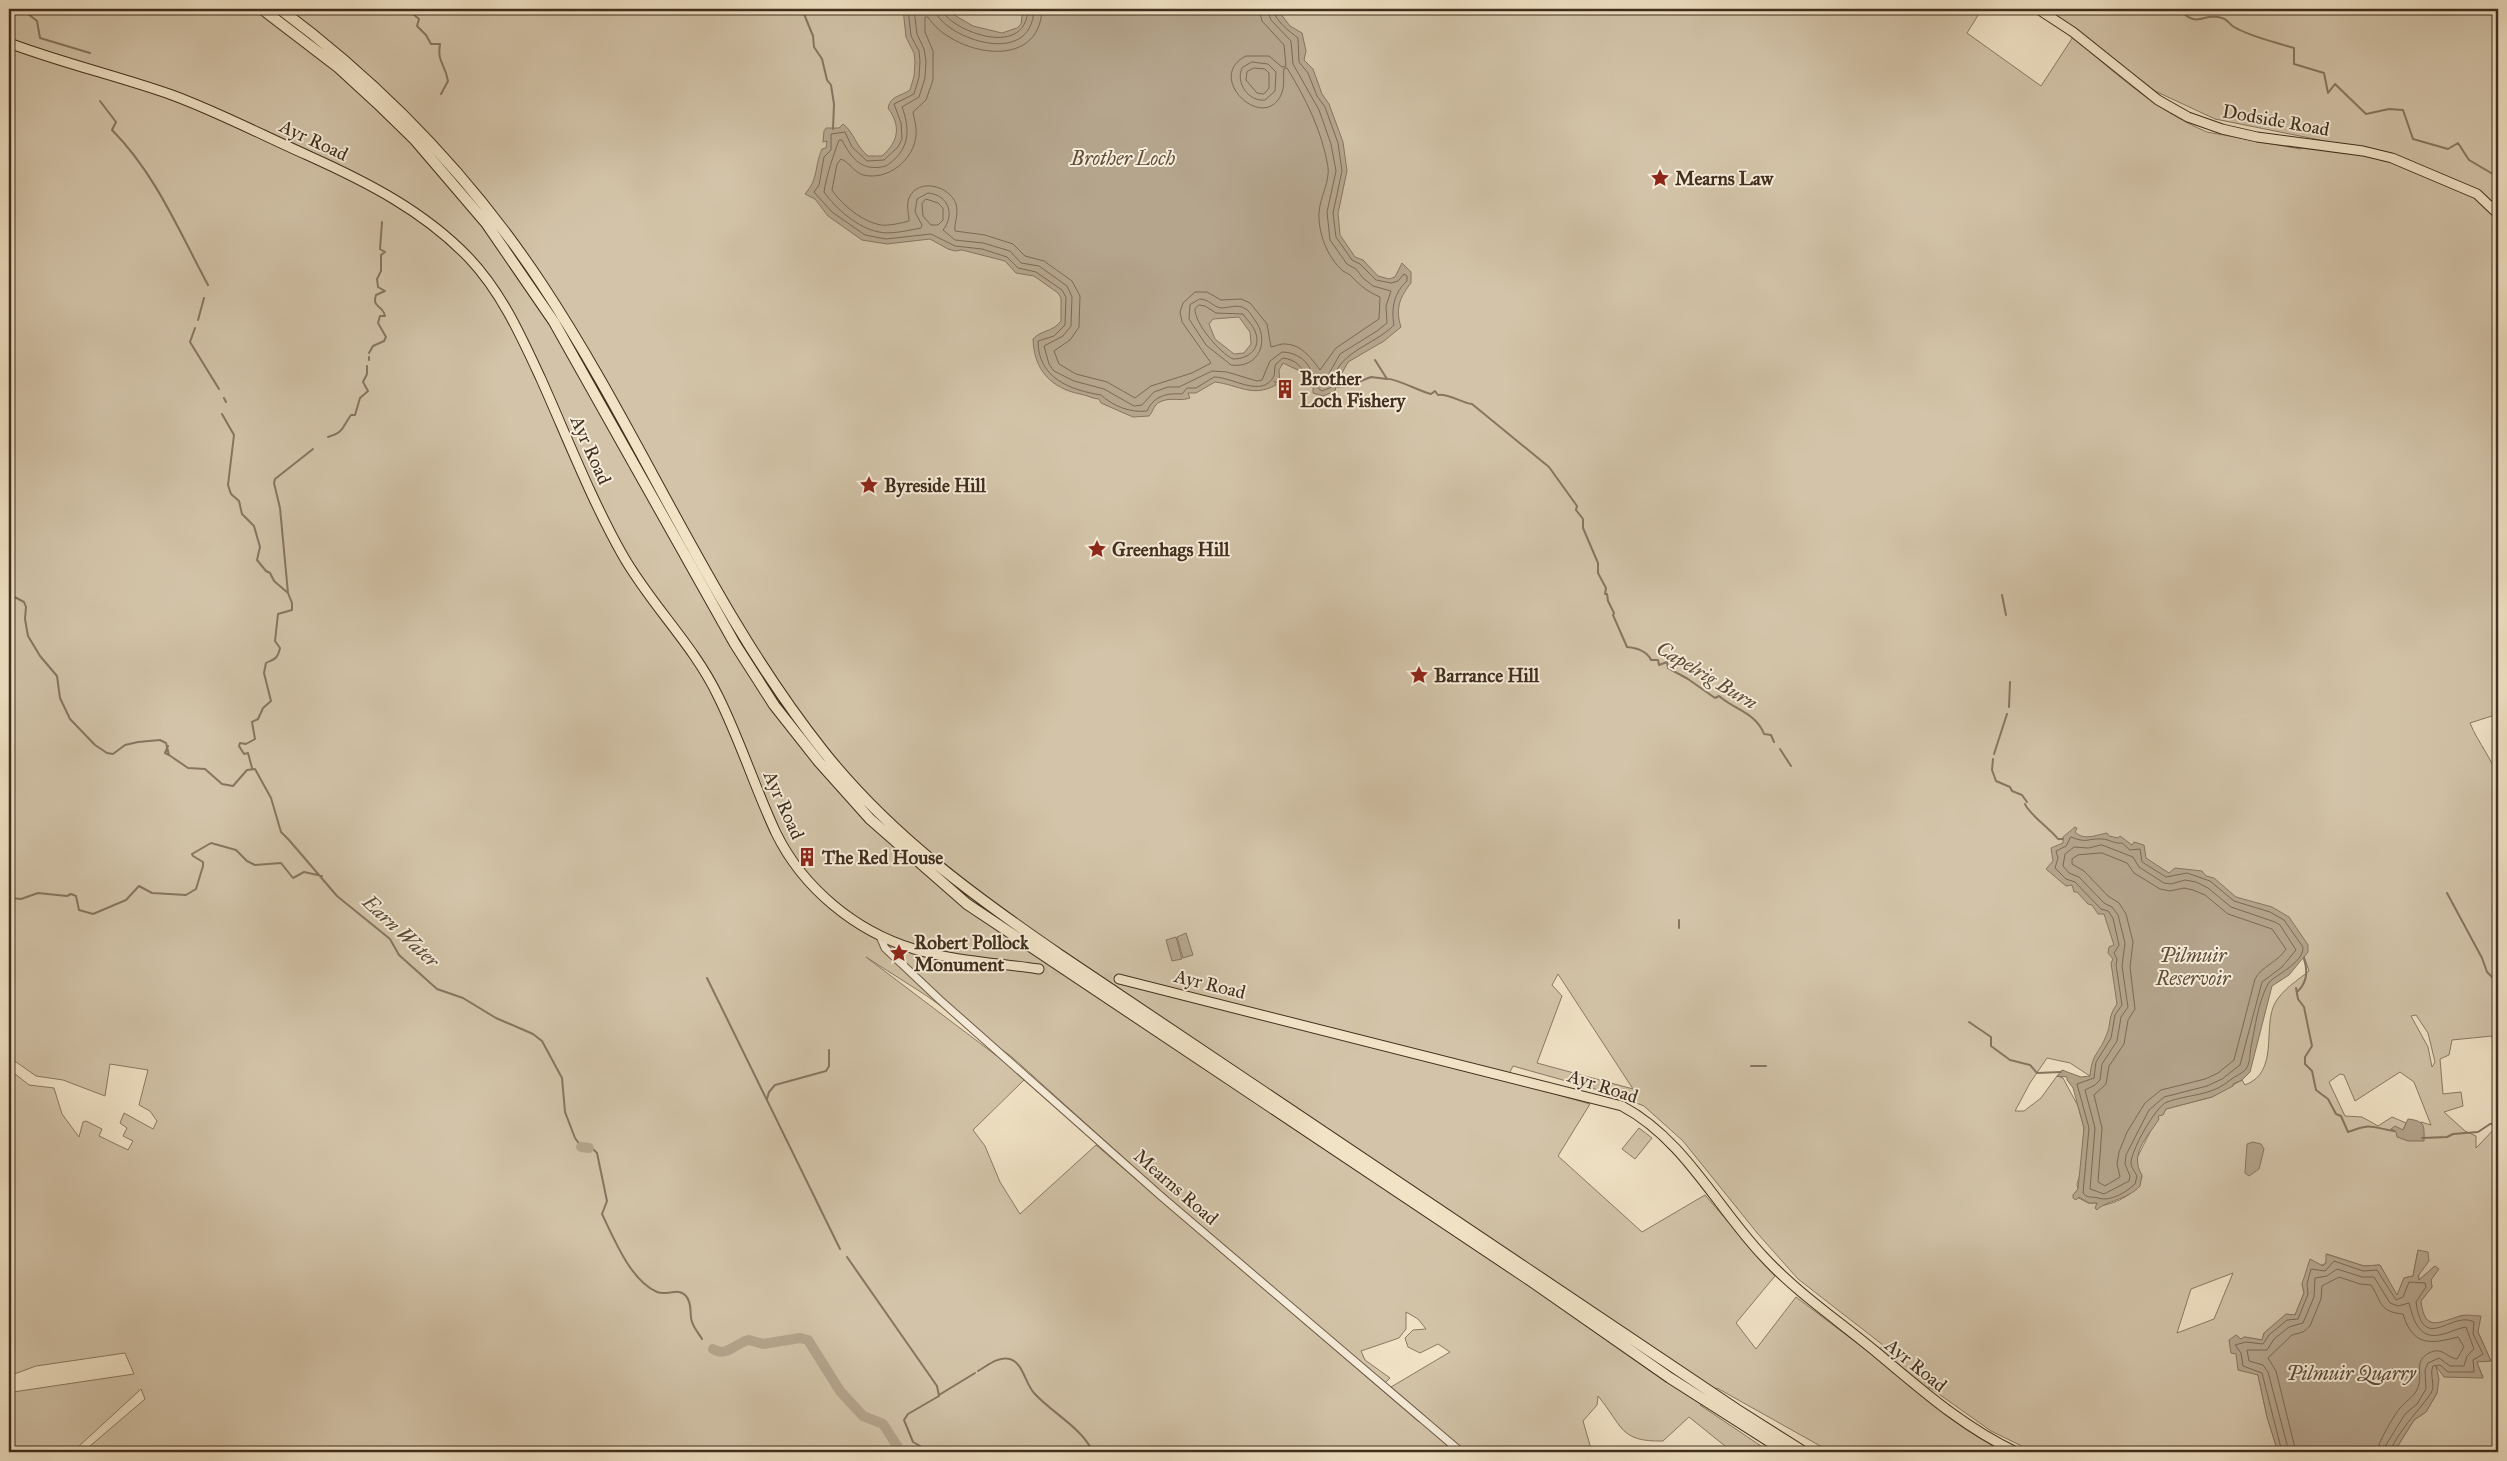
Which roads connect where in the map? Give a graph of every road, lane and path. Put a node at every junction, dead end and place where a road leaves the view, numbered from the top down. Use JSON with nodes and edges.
{"nodes":[{"id":1,"x":262,"y":9,"type":"edge"},
{"id":2,"x":280,"y":9,"type":"edge"},
{"id":3,"x":2038,"y":9,"type":"edge"},
{"id":4,"x":9,"y":43,"type":"edge"},
{"id":5,"x":364,"y":84,"type":"junction"},
{"id":6,"x":380,"y":99,"type":"junction"},
{"id":7,"x":2498,"y":214,"type":"edge"},
{"id":8,"x":880,"y":936,"type":"junction"},
{"id":9,"x":1039,"y":968,"type":"tunnel mouth"},
{"id":10,"x":1119,"y":979,"type":"tunnel mouth"},
{"id":11,"x":1709,"y":1403,"type":"junction"},
{"id":12,"x":1771,"y":1432,"type":"junction"},
{"id":13,"x":1461,"y":1452,"type":"edge"},
{"id":14,"x":1777,"y":1452,"type":"edge"},
{"id":15,"x":1786,"y":1452,"type":"edge"},
{"id":16,"x":1804,"y":1452,"type":"edge"},
{"id":17,"x":1812,"y":1452,"type":"edge"},
{"id":18,"x":2016,"y":1452,"type":"edge"}],
"edges":[{"from":1,"to":5,"type":"highway"},
{"from":2,"to":5,"type":"highway"},
{"from":3,"to":7,"type":"main road","name":"Dodside Road"},
{"from":4,"to":8,"type":"main road","name":"Ayr Road"},
{"from":5,"to":6,"type":"highway"},
{"from":6,"to":11,"type":"highway"},
{"from":6,"to":12,"type":"highway"},
{"from":8,"to":9,"type":"main road","name":"Ayr Road"},
{"from":8,"to":13,"type":"street","name":"Mearns Road"},
{"from":10,"to":18,"type":"main road","name":"Ayr Road"},
{"from":11,"to":14,"type":"highway"},
{"from":11,"to":15,"type":"highway"},
{"from":12,"to":16,"type":"highway"},
{"from":12,"to":17,"type":"highway"}]}
